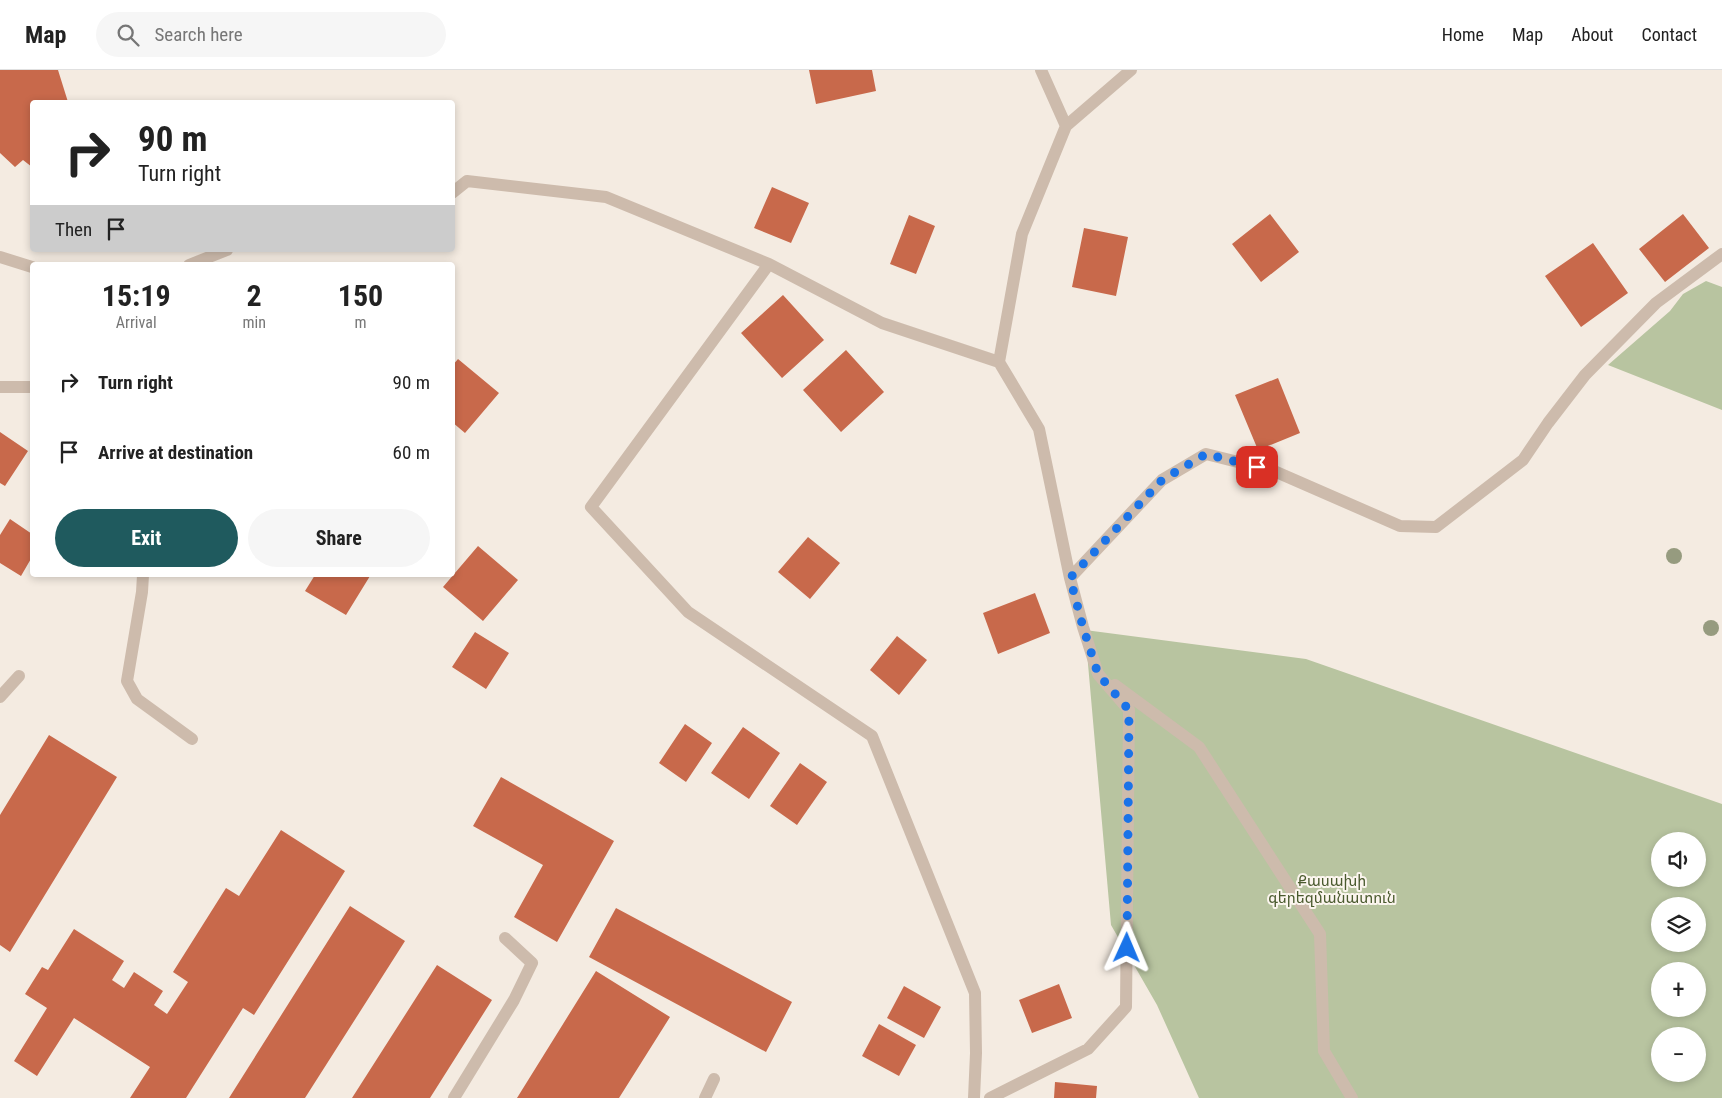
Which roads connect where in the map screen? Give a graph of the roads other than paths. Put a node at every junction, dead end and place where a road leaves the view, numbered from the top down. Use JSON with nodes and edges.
{"nodes":[{"id":1,"x":1041,"y":70,"type":"edge"},
{"id":2,"x":1131,"y":70,"type":"edge"},
{"id":3,"x":1066,"y":126,"type":"junction"},
{"id":4,"x":455,"y":191,"type":"edge"},
{"id":5,"x":222,"y":252,"type":"edge"},
{"id":6,"x":1722,"y":254,"type":"edge"},
{"id":7,"x":0,"y":257,"type":"edge"},
{"id":8,"x":197,"y":262,"type":"edge"},
{"id":9,"x":769,"y":264,"type":"junction"},
{"id":10,"x":30,"y":266,"type":"edge"},
{"id":11,"x":999,"y":362,"type":"junction"},
{"id":12,"x":0,"y":387,"type":"edge"},
{"id":13,"x":30,"y":387,"type":"edge"},
{"id":14,"x":143,"y":577,"type":"edge"},
{"id":15,"x":1070,"y":578,"type":"junction"},
{"id":16,"x":1098,"y":674,"type":"junction"},
{"id":17,"x":19,"y":676,"type":"dead end"},
{"id":18,"x":0,"y":697,"type":"edge"},
{"id":19,"x":192,"y":739,"type":"dead end"},
{"id":20,"x":505,"y":938,"type":"dead end"},
{"id":21,"x":714,"y":1079,"type":"dead end"},
{"id":22,"x":454,"y":1098,"type":"edge"},
{"id":23,"x":705,"y":1098,"type":"edge"},
{"id":24,"x":974,"y":1098,"type":"edge"},
{"id":25,"x":990,"y":1098,"type":"edge"},
{"id":26,"x":1352,"y":1098,"type":"edge"}],
"edges":[{"from":1,"to":3,"type":"street"},
{"from":2,"to":3,"type":"street"},
{"from":3,"to":11,"type":"street"},
{"from":4,"to":9,"type":"street"},
{"from":5,"to":8,"type":"street"},
{"from":6,"to":15,"type":"street"},
{"from":7,"to":10,"type":"street"},
{"from":9,"to":11,"type":"street"},
{"from":9,"to":24,"type":"street"},
{"from":11,"to":15,"type":"street"},
{"from":12,"to":13,"type":"street"},
{"from":14,"to":19,"type":"street"},
{"from":15,"to":16,"type":"street"},
{"from":16,"to":25,"type":"street"},
{"from":16,"to":26,"type":"street"},
{"from":17,"to":18,"type":"street"},
{"from":20,"to":22,"type":"street"},
{"from":21,"to":23,"type":"street"}]}
